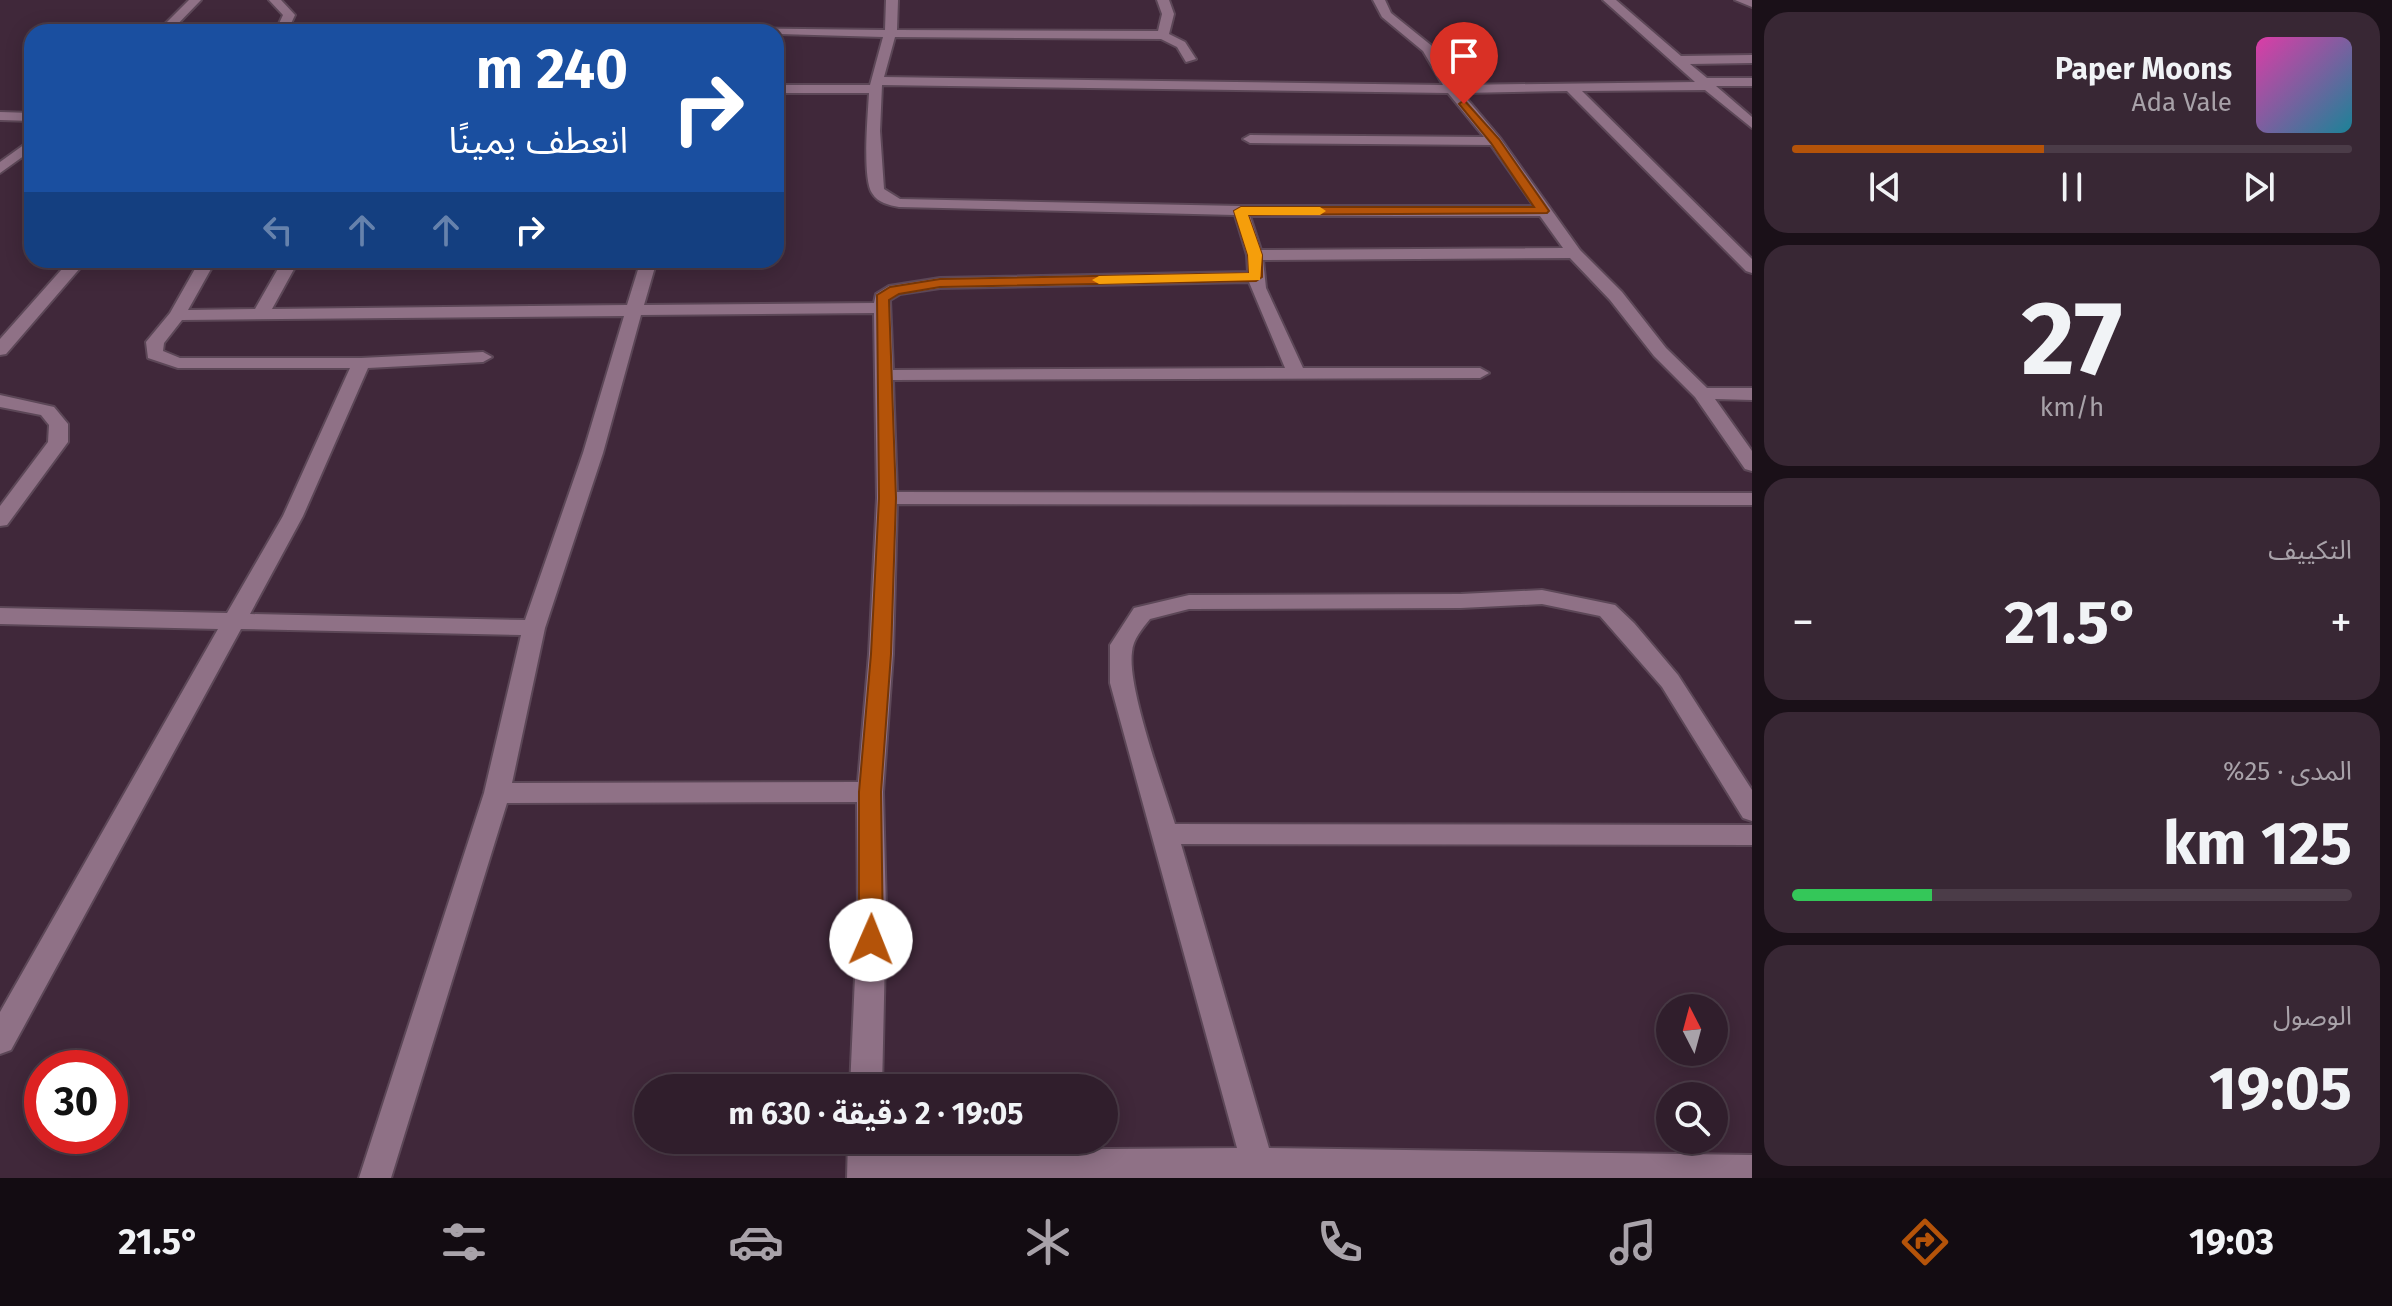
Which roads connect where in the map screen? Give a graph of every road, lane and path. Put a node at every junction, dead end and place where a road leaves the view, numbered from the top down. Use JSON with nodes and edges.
{"nodes":[{"id":1,"x":195,"y":0,"type":"edge"},
{"id":2,"x":275,"y":0,"type":"edge"},
{"id":3,"x":892,"y":0,"type":"edge"},
{"id":4,"x":1163,"y":0,"type":"edge"},
{"id":5,"x":1379,"y":0,"type":"edge"},
{"id":6,"x":1609,"y":0,"type":"edge"},
{"id":7,"x":1741,"y":0,"type":"edge"},
{"id":8,"x":1752,"y":4,"type":"edge"},
{"id":9,"x":171,"y":24,"type":"edge"},
{"id":10,"x":285,"y":24,"type":"edge"},
{"id":11,"x":891,"y":31,"type":"junction"},
{"id":12,"x":784,"y":32,"type":"edge"},
{"id":13,"x":1163,"y":35,"type":"junction"},
{"id":14,"x":1190,"y":59,"type":"dead end"},
{"id":15,"x":1752,"y":59,"type":"edge"},
{"id":16,"x":1678,"y":60,"type":"junction"},
{"id":17,"x":1752,"y":82,"type":"edge"},
{"id":18,"x":1704,"y":84,"type":"junction"},
{"id":19,"x":876,"y":85,"type":"junction"},
{"id":20,"x":1569,"y":86,"type":"junction"},
{"id":21,"x":784,"y":89,"type":"edge"},
{"id":22,"x":1452,"y":89,"type":"junction"},
{"id":23,"x":0,"y":116,"type":"edge"},
{"id":24,"x":24,"y":117,"type":"edge"},
{"id":25,"x":1752,"y":124,"type":"edge"},
{"id":26,"x":1250,"y":139,"type":"dead end"},
{"id":27,"x":1495,"y":141,"type":"junction"},
{"id":28,"x":24,"y":150,"type":"edge"},
{"id":29,"x":0,"y":169,"type":"edge"},
{"id":30,"x":1241,"y":211,"type":"junction"},
{"id":31,"x":1543,"y":211,"type":"junction"},
{"id":32,"x":1574,"y":253,"type":"junction"},
{"id":33,"x":1255,"y":255,"type":"junction"},
{"id":34,"x":72,"y":268,"type":"edge"},
{"id":35,"x":203,"y":268,"type":"edge"},
{"id":36,"x":287,"y":268,"type":"edge"},
{"id":37,"x":647,"y":268,"type":"edge"},
{"id":38,"x":1752,"y":268,"type":"edge"},
{"id":39,"x":1256,"y":277,"type":"junction"},
{"id":40,"x":881,"y":308,"type":"junction"},
{"id":41,"x":635,"y":312,"type":"junction"},
{"id":42,"x":261,"y":314,"type":"junction"},
{"id":43,"x":177,"y":315,"type":"junction"},
{"id":44,"x":0,"y":350,"type":"edge"},
{"id":45,"x":483,"y":357,"type":"dead end"},
{"id":46,"x":361,"y":363,"type":"junction"},
{"id":47,"x":1480,"y":373,"type":"dead end"},
{"id":48,"x":1297,"y":374,"type":"junction"},
{"id":49,"x":885,"y":375,"type":"junction"},
{"id":50,"x":1702,"y":393,"type":"junction"},
{"id":51,"x":1752,"y":394,"type":"edge"},
{"id":52,"x":0,"y":401,"type":"edge"},
{"id":53,"x":1752,"y":465,"type":"edge"},
{"id":54,"x":887,"y":498,"type":"junction"},
{"id":55,"x":1752,"y":499,"type":"edge"},
{"id":56,"x":0,"y":520,"type":"edge"},
{"id":57,"x":0,"y":616,"type":"edge"},
{"id":58,"x":237,"y":621,"type":"junction"},
{"id":59,"x":534,"y":628,"type":"junction"},
{"id":60,"x":870,"y":792,"type":"junction"},
{"id":61,"x":497,"y":793,"type":"junction"},
{"id":62,"x":1752,"y":811,"type":"edge"},
{"id":63,"x":1163,"y":834,"type":"junction"},
{"id":64,"x":1752,"y":835,"type":"edge"},
{"id":65,"x":0,"y":1040,"type":"edge"},
{"id":66,"x":866,"y":1074,"type":"edge"},
{"id":67,"x":863,"y":1162,"type":"edge"},
{"id":68,"x":1260,"y":1171,"type":"edge"},
{"id":69,"x":1752,"y":1171,"type":"edge"},
{"id":70,"x":375,"y":1178,"type":"edge"}],
"edges":[{"from":1,"to":9,"type":"street"},
{"from":2,"to":10,"type":"street"},
{"from":3,"to":11,"type":"street"},
{"from":4,"to":13,"type":"street"},
{"from":5,"to":22,"type":"street"},
{"from":6,"to":16,"type":"street"},
{"from":7,"to":8,"type":"street"},
{"from":11,"to":12,"type":"street"},
{"from":11,"to":13,"type":"street"},
{"from":11,"to":19,"type":"street"},
{"from":13,"to":14,"type":"street"},
{"from":15,"to":16,"type":"street"},
{"from":16,"to":18,"type":"street"},
{"from":17,"to":18,"type":"street"},
{"from":18,"to":20,"type":"street"},
{"from":18,"to":25,"type":"street"},
{"from":19,"to":21,"type":"street"},
{"from":19,"to":22,"type":"street"},
{"from":19,"to":30,"type":"street"},
{"from":20,"to":22,"type":"street"},
{"from":20,"to":38,"type":"street"},
{"from":22,"to":27,"type":"street"},
{"from":23,"to":24,"type":"street"},
{"from":26,"to":27,"type":"street"},
{"from":27,"to":31,"type":"street"},
{"from":28,"to":29,"type":"street"},
{"from":30,"to":31,"type":"street"},
{"from":30,"to":33,"type":"street"},
{"from":31,"to":32,"type":"street"},
{"from":32,"to":33,"type":"street"},
{"from":32,"to":50,"type":"street"},
{"from":33,"to":39,"type":"street"},
{"from":34,"to":44,"type":"street"},
{"from":35,"to":43,"type":"street"},
{"from":36,"to":42,"type":"street"},
{"from":37,"to":41,"type":"street"},
{"from":39,"to":40,"type":"street"},
{"from":39,"to":48,"type":"street"},
{"from":40,"to":41,"type":"street"},
{"from":40,"to":49,"type":"street"},
{"from":41,"to":42,"type":"street"},
{"from":41,"to":59,"type":"street"},
{"from":42,"to":43,"type":"street"},
{"from":43,"to":46,"type":"street"},
{"from":45,"to":46,"type":"street"},
{"from":46,"to":58,"type":"street"},
{"from":47,"to":48,"type":"street"},
{"from":48,"to":49,"type":"street"},
{"from":49,"to":54,"type":"street"},
{"from":50,"to":51,"type":"street"},
{"from":50,"to":53,"type":"street"},
{"from":52,"to":56,"type":"street"},
{"from":54,"to":55,"type":"street"},
{"from":54,"to":60,"type":"street"},
{"from":57,"to":58,"type":"street"},
{"from":58,"to":59,"type":"street"},
{"from":58,"to":65,"type":"street"},
{"from":59,"to":61,"type":"street"},
{"from":60,"to":61,"type":"street"},
{"from":60,"to":66,"type":"street"},
{"from":61,"to":70,"type":"street"},
{"from":62,"to":63,"type":"street"},
{"from":63,"to":64,"type":"street"},
{"from":63,"to":68,"type":"street"},
{"from":67,"to":68,"type":"street"},
{"from":68,"to":69,"type":"street"}]}
